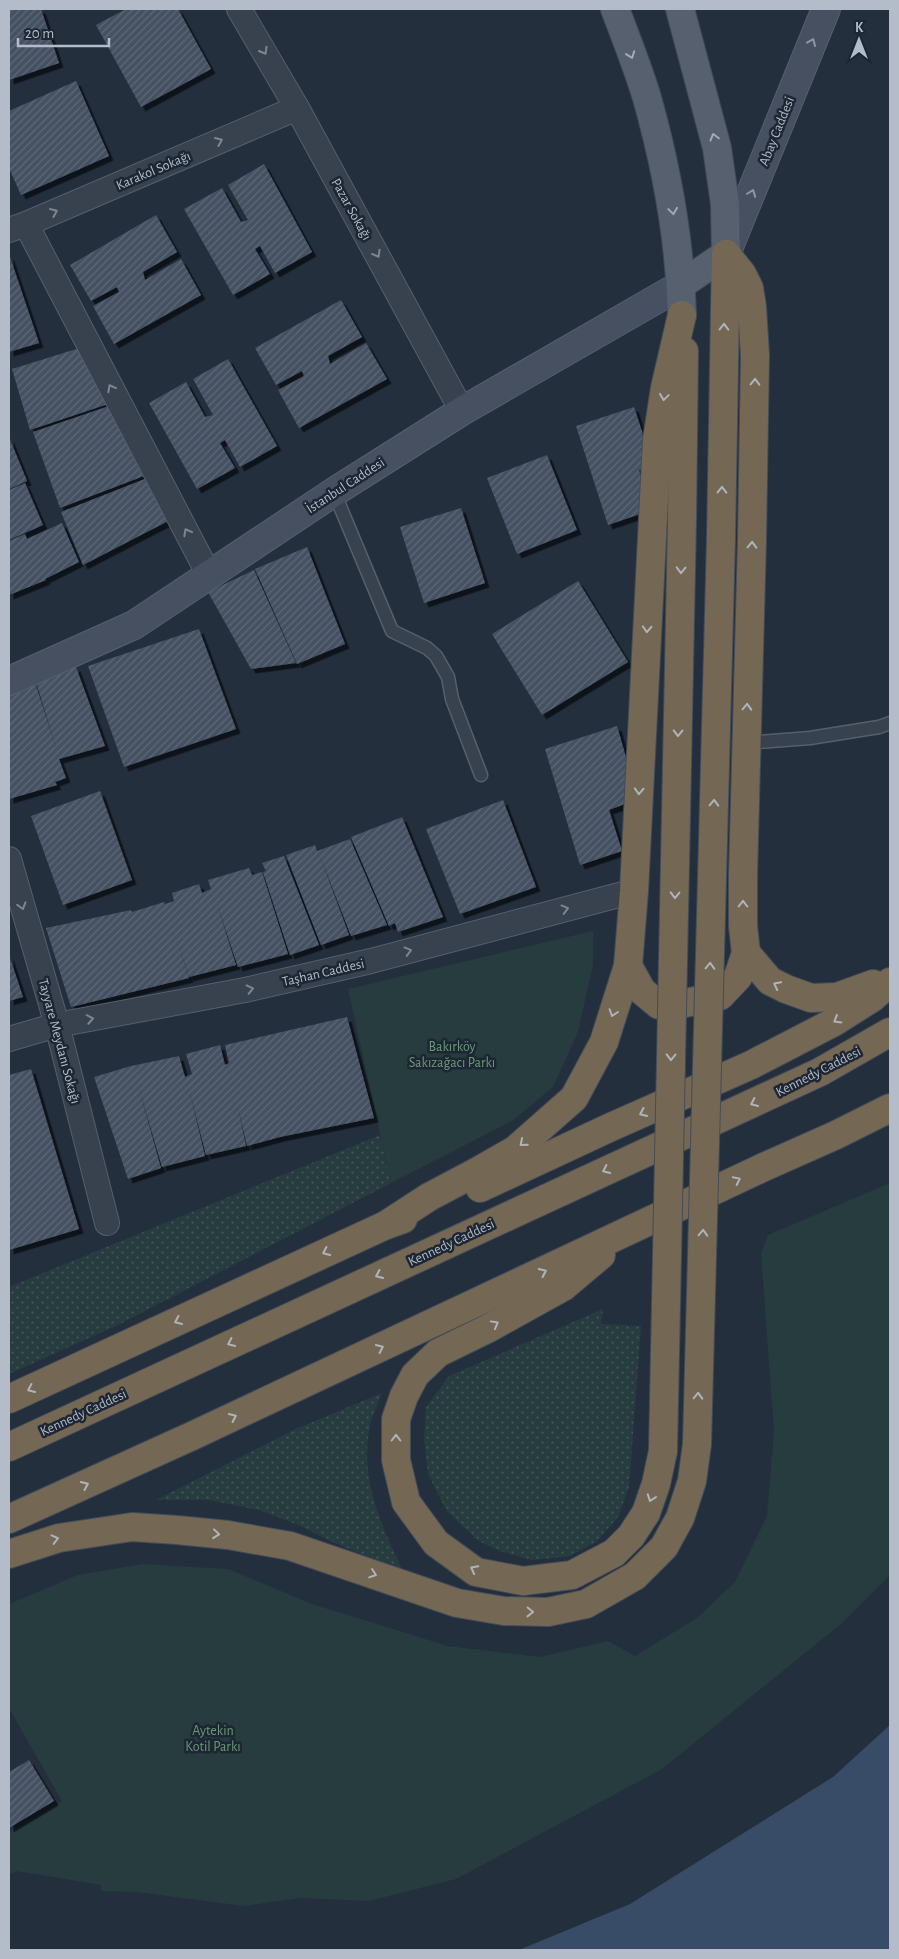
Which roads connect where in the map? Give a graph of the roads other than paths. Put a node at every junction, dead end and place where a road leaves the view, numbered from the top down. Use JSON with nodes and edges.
{"nodes":[{"id":1,"x":239,"y":9,"type":"edge"},
{"id":2,"x":615,"y":9,"type":"edge"},
{"id":3,"x":680,"y":9,"type":"edge"},
{"id":4,"x":826,"y":9,"type":"edge"},
{"id":5,"x":297,"y":108,"type":"junction"},
{"id":6,"x":17,"y":227,"type":"edge"},
{"id":7,"x":726,"y":254,"type":"junction"},
{"id":8,"x":681,"y":285,"type":"junction"},
{"id":9,"x":682,"y":315,"type":"junction"},
{"id":10,"x":462,"y":411,"type":"junction"},
{"id":11,"x":334,"y":492,"type":"junction"},
{"id":12,"x":209,"y":575,"type":"junction"},
{"id":13,"x":9,"y":681,"type":"edge"},
{"id":14,"x":890,"y":722,"type":"edge"},
{"id":15,"x":746,"y":743,"type":"junction"},
{"id":16,"x":481,"y":775,"type":"dead end"},
{"id":17,"x":9,"y":859,"type":"edge"},
{"id":18,"x":634,"y":891,"type":"junction"},
{"id":19,"x":746,"y":953,"type":"junction"},
{"id":20,"x":628,"y":966,"type":"junction"},
{"id":21,"x":890,"y":980,"type":"edge"},
{"id":22,"x":57,"y":1025,"type":"junction"},
{"id":23,"x":890,"y":1032,"type":"edge"},
{"id":24,"x":9,"y":1039,"type":"edge"},
{"id":25,"x":890,"y":1108,"type":"edge"},
{"id":26,"x":107,"y":1223,"type":"dead end"},
{"id":27,"x":386,"y":1224,"type":"junction"},
{"id":28,"x":630,"y":1231,"type":"junction"},
{"id":29,"x":9,"y":1399,"type":"edge"},
{"id":30,"x":9,"y":1447,"type":"edge"},
{"id":31,"x":9,"y":1519,"type":"edge"},
{"id":32,"x":9,"y":1554,"type":"edge"}],
"edges":[{"from":1,"to":5,"type":"street","name":"Pazar Sokağı","one_way":true},
{"from":2,"to":8,"type":"main road","one_way":true},
{"from":7,"to":3,"type":"main road","one_way":true},
{"from":7,"to":4,"type":"main road","name":"Abay Caddesi","one_way":true},
{"from":6,"to":5,"type":"street","name":"Karakol Sokağı","one_way":true},
{"from":5,"to":10,"type":"street","name":"Pazar Sokağı","one_way":true},
{"from":12,"to":6,"type":"street","one_way":true},
{"from":7,"to":8,"type":"main road"},
{"from":15,"to":7,"type":"highway","one_way":true},
{"from":32,"to":7,"type":"highway","one_way":true,"bridge":true},
{"from":8,"to":9,"type":"main road"},
{"from":8,"to":10,"type":"main road","name":"İstanbul Caddesi"},
{"from":9,"to":18,"type":"highway","one_way":true},
{"from":9,"to":28,"type":"highway","one_way":true,"bridge":true},
{"from":10,"to":11,"type":"main road","name":"İstanbul Caddesi"},
{"from":11,"to":12,"type":"main road","name":"İstanbul Caddesi"},
{"from":11,"to":16,"type":"lane"},
{"from":12,"to":13,"type":"main road","name":"İstanbul Caddesi"},
{"from":14,"to":15,"type":"lane"},
{"from":19,"to":15,"type":"highway","one_way":true},
{"from":17,"to":22,"type":"street","name":"Tayyare Meydanı Sokağı","one_way":true},
{"from":18,"to":20,"type":"highway"},
{"from":22,"to":18,"type":"street","name":"Taşhan Caddesi","one_way":true},
{"from":19,"to":20,"type":"highway"},
{"from":21,"to":19,"type":"highway","one_way":true},
{"from":20,"to":27,"type":"highway","one_way":true},
{"from":21,"to":27,"type":"highway","one_way":true},
{"from":22,"to":24,"type":"street","name":"Taşhan Caddesi"},
{"from":22,"to":26,"type":"street","name":"Tayyare Meydanı Sokağı"},
{"from":23,"to":30,"type":"highway","name":"Kennedy Caddesi","one_way":true},
{"from":28,"to":25,"type":"highway","one_way":true},
{"from":27,"to":29,"type":"highway","one_way":true},
{"from":31,"to":28,"type":"highway","one_way":true}]}
